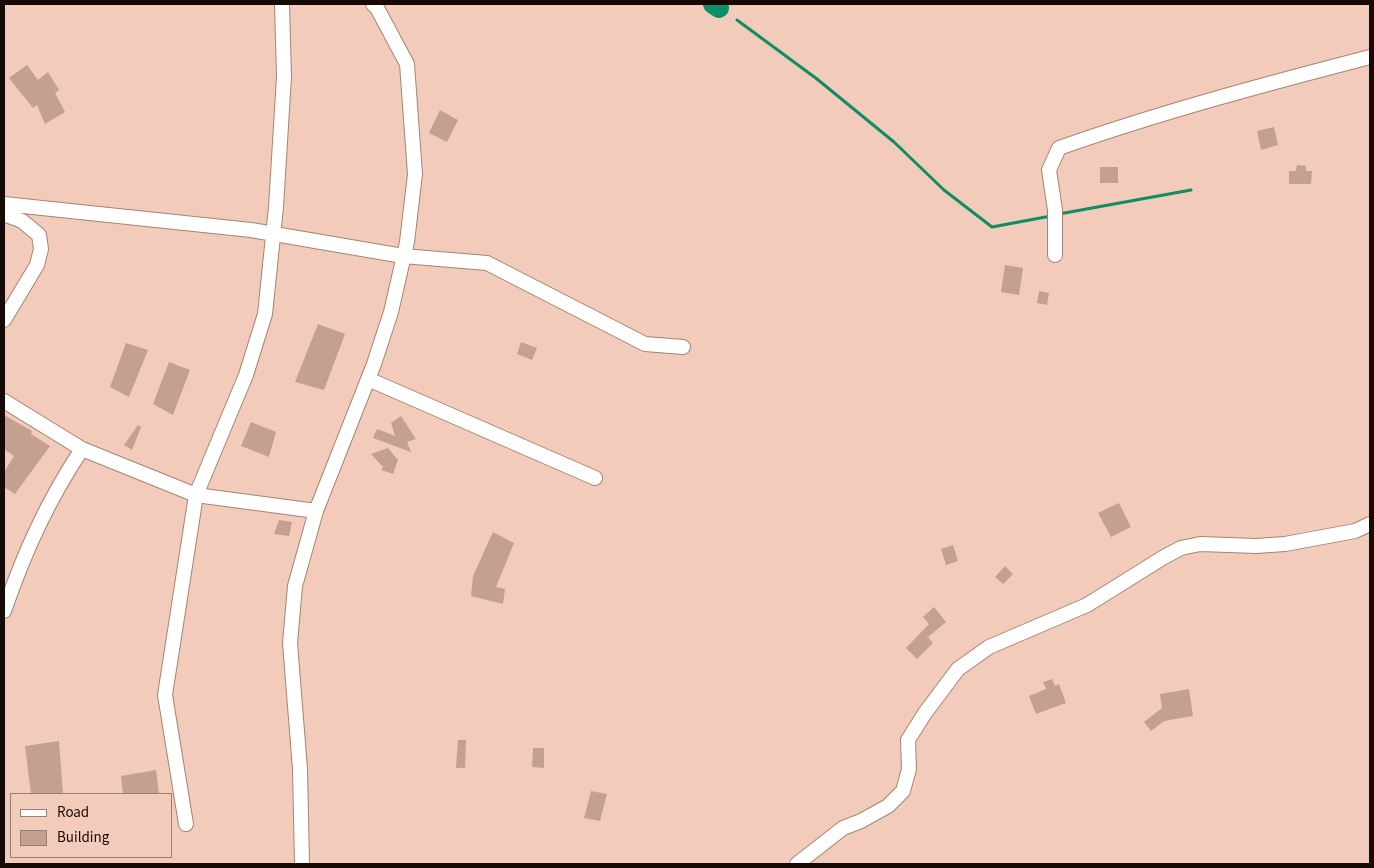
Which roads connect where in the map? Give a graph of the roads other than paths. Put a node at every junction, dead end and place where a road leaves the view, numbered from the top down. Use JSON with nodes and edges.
{"nodes":[{"id":1,"x":282,"y":4,"type":"edge"},
{"id":2,"x":373,"y":4,"type":"edge"},
{"id":3,"x":1370,"y":57,"type":"edge"},
{"id":4,"x":4,"y":204,"type":"edge"},
{"id":5,"x":4,"y":214,"type":"edge"},
{"id":6,"x":273,"y":233,"type":"junction"},
{"id":7,"x":403,"y":256,"type":"junction"},
{"id":8,"x":1055,"y":256,"type":"dead end"},
{"id":9,"x":4,"y":320,"type":"edge"},
{"id":10,"x":683,"y":347,"type":"dead end"},
{"id":11,"x":368,"y":379,"type":"junction"},
{"id":12,"x":4,"y":401,"type":"edge"},
{"id":13,"x":82,"y":449,"type":"junction"},
{"id":14,"x":595,"y":478,"type":"dead end"},
{"id":15,"x":196,"y":495,"type":"junction"},
{"id":16,"x":316,"y":511,"type":"junction"},
{"id":17,"x":1370,"y":524,"type":"edge"},
{"id":18,"x":4,"y":611,"type":"edge"},
{"id":19,"x":186,"y":824,"type":"dead end"},
{"id":20,"x":302,"y":864,"type":"edge"},
{"id":21,"x":797,"y":864,"type":"edge"}],
"edges":[{"from":1,"to":6,"type":"street"},
{"from":2,"to":7,"type":"street"},
{"from":3,"to":8,"type":"street"},
{"from":4,"to":6,"type":"street"},
{"from":5,"to":9,"type":"street"},
{"from":6,"to":7,"type":"street"},
{"from":6,"to":15,"type":"street"},
{"from":7,"to":10,"type":"street"},
{"from":7,"to":11,"type":"street"},
{"from":11,"to":14,"type":"street"},
{"from":11,"to":16,"type":"street"},
{"from":12,"to":13,"type":"street"},
{"from":13,"to":15,"type":"street"},
{"from":13,"to":18,"type":"street"},
{"from":15,"to":16,"type":"street"},
{"from":15,"to":19,"type":"street"},
{"from":16,"to":20,"type":"street"},
{"from":17,"to":21,"type":"street"}]}
